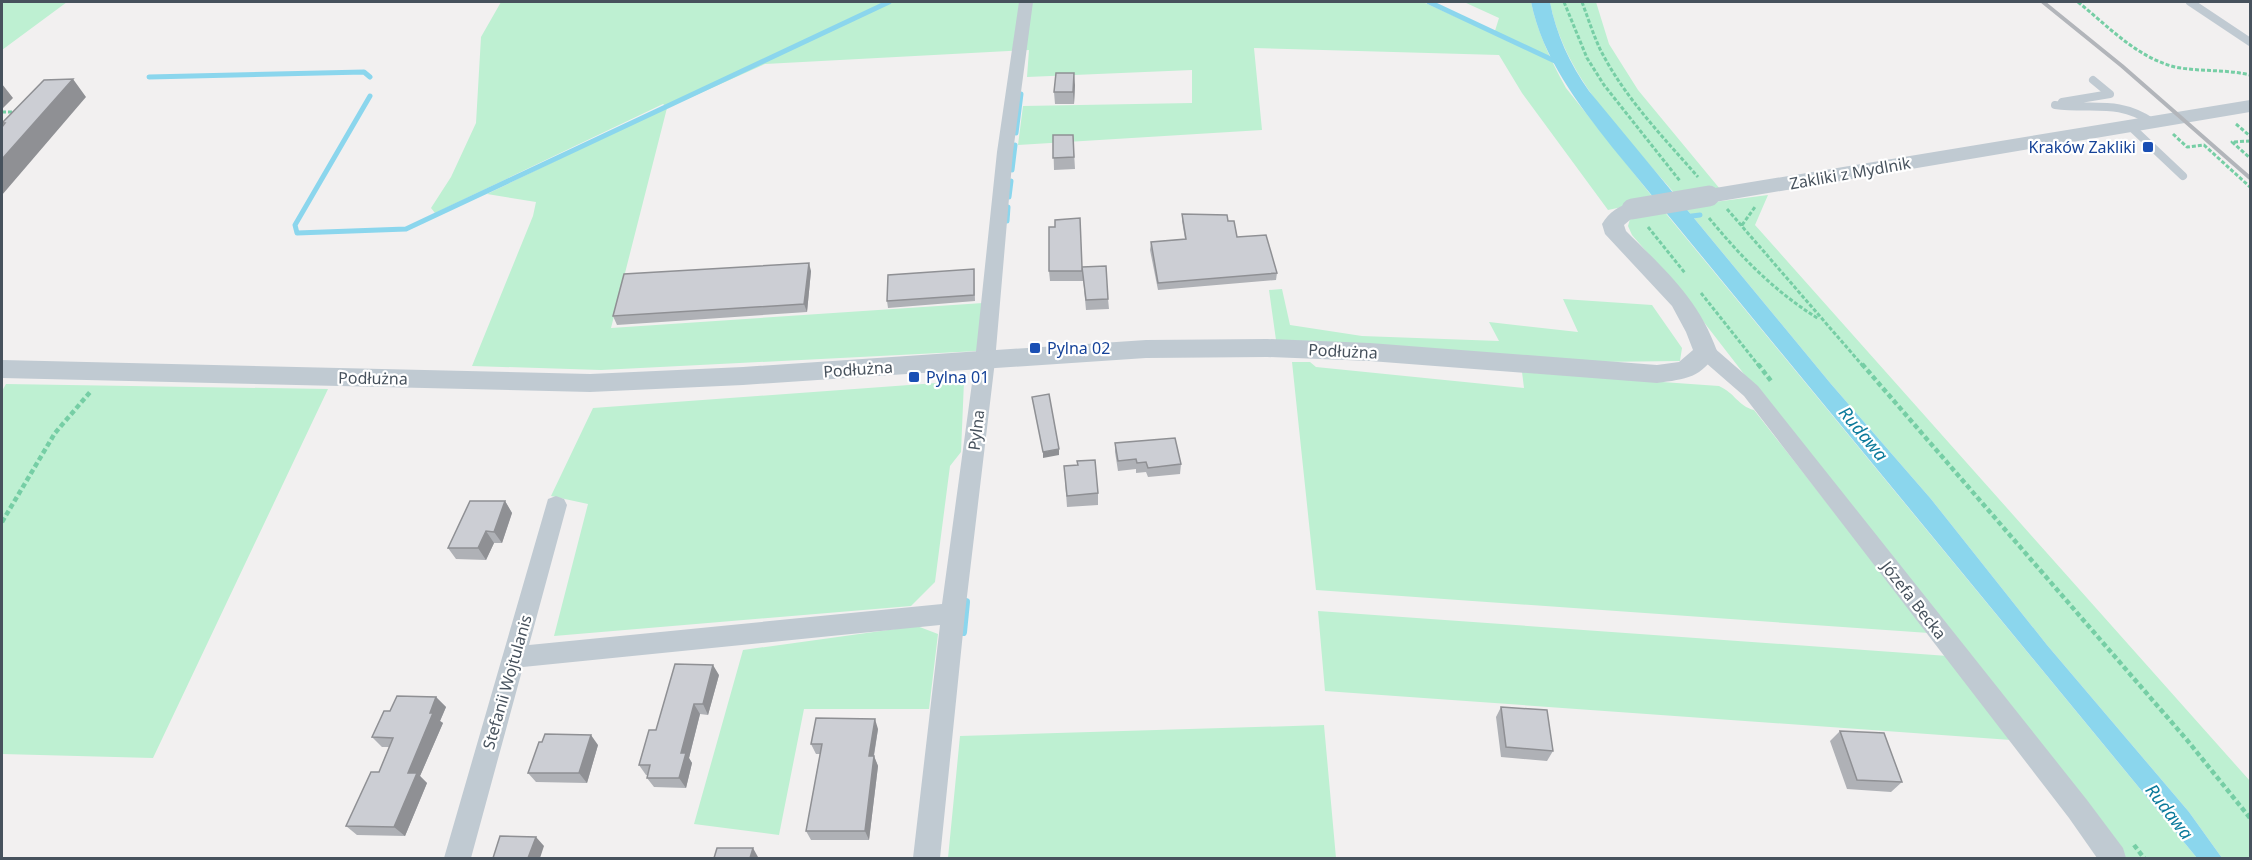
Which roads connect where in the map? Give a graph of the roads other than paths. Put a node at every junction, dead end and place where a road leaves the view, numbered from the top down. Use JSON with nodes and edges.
{"nodes":[{"id":1,"x":1026,"y":2,"type":"edge"},
{"id":2,"x":2190,"y":2,"type":"edge"},
{"id":3,"x":2250,"y":42,"type":"edge"},
{"id":4,"x":2093,"y":80,"type":"dead end"},
{"id":5,"x":2055,"y":105,"type":"dead end"},
{"id":6,"x":2069,"y":108,"type":"junction"},
{"id":7,"x":2243,"y":111,"type":"edge"},
{"id":8,"x":2159,"y":125,"type":"junction"},
{"id":9,"x":2130,"y":126,"type":"junction"},
{"id":10,"x":2184,"y":176,"type":"dead end"},
{"id":11,"x":1705,"y":351,"type":"junction"},
{"id":12,"x":985,"y":361,"type":"junction"},
{"id":13,"x":2,"y":370,"type":"edge"},
{"id":14,"x":556,"y":505,"type":"dead end"},
{"id":15,"x":953,"y":613,"type":"junction"},
{"id":16,"x":514,"y":657,"type":"junction"},
{"id":17,"x":457,"y":858,"type":"edge"},
{"id":18,"x":927,"y":858,"type":"edge"},
{"id":19,"x":2113,"y":858,"type":"edge"}],
"edges":[{"from":1,"to":12,"type":"street","name":"Pylna"},
{"from":2,"to":3,"type":"lane"},
{"from":4,"to":6,"type":"lane"},
{"from":5,"to":6,"type":"lane"},
{"from":6,"to":8,"type":"lane"},
{"from":7,"to":8,"type":"street","name":"Zakliki z Mydlnik"},
{"from":8,"to":9,"type":"street","name":"Zakliki z Mydlnik"},
{"from":9,"to":10,"type":"lane"},
{"from":9,"to":11,"type":"street","name":"Zakliki z Mydlnik","bridge":true},
{"from":11,"to":12,"type":"street","name":"Podłużna"},
{"from":11,"to":19,"type":"street","name":"Józefa Becka"},
{"from":12,"to":13,"type":"street","name":"Podłużna"},
{"from":12,"to":15,"type":"street","name":"Pylna"},
{"from":14,"to":16,"type":"street","name":"Stefanii Wojtulanis"},
{"from":15,"to":16,"type":"street"},
{"from":15,"to":18,"type":"street","name":"Pylna"},
{"from":16,"to":17,"type":"street","name":"Stefanii Wojtulanis"}]}
